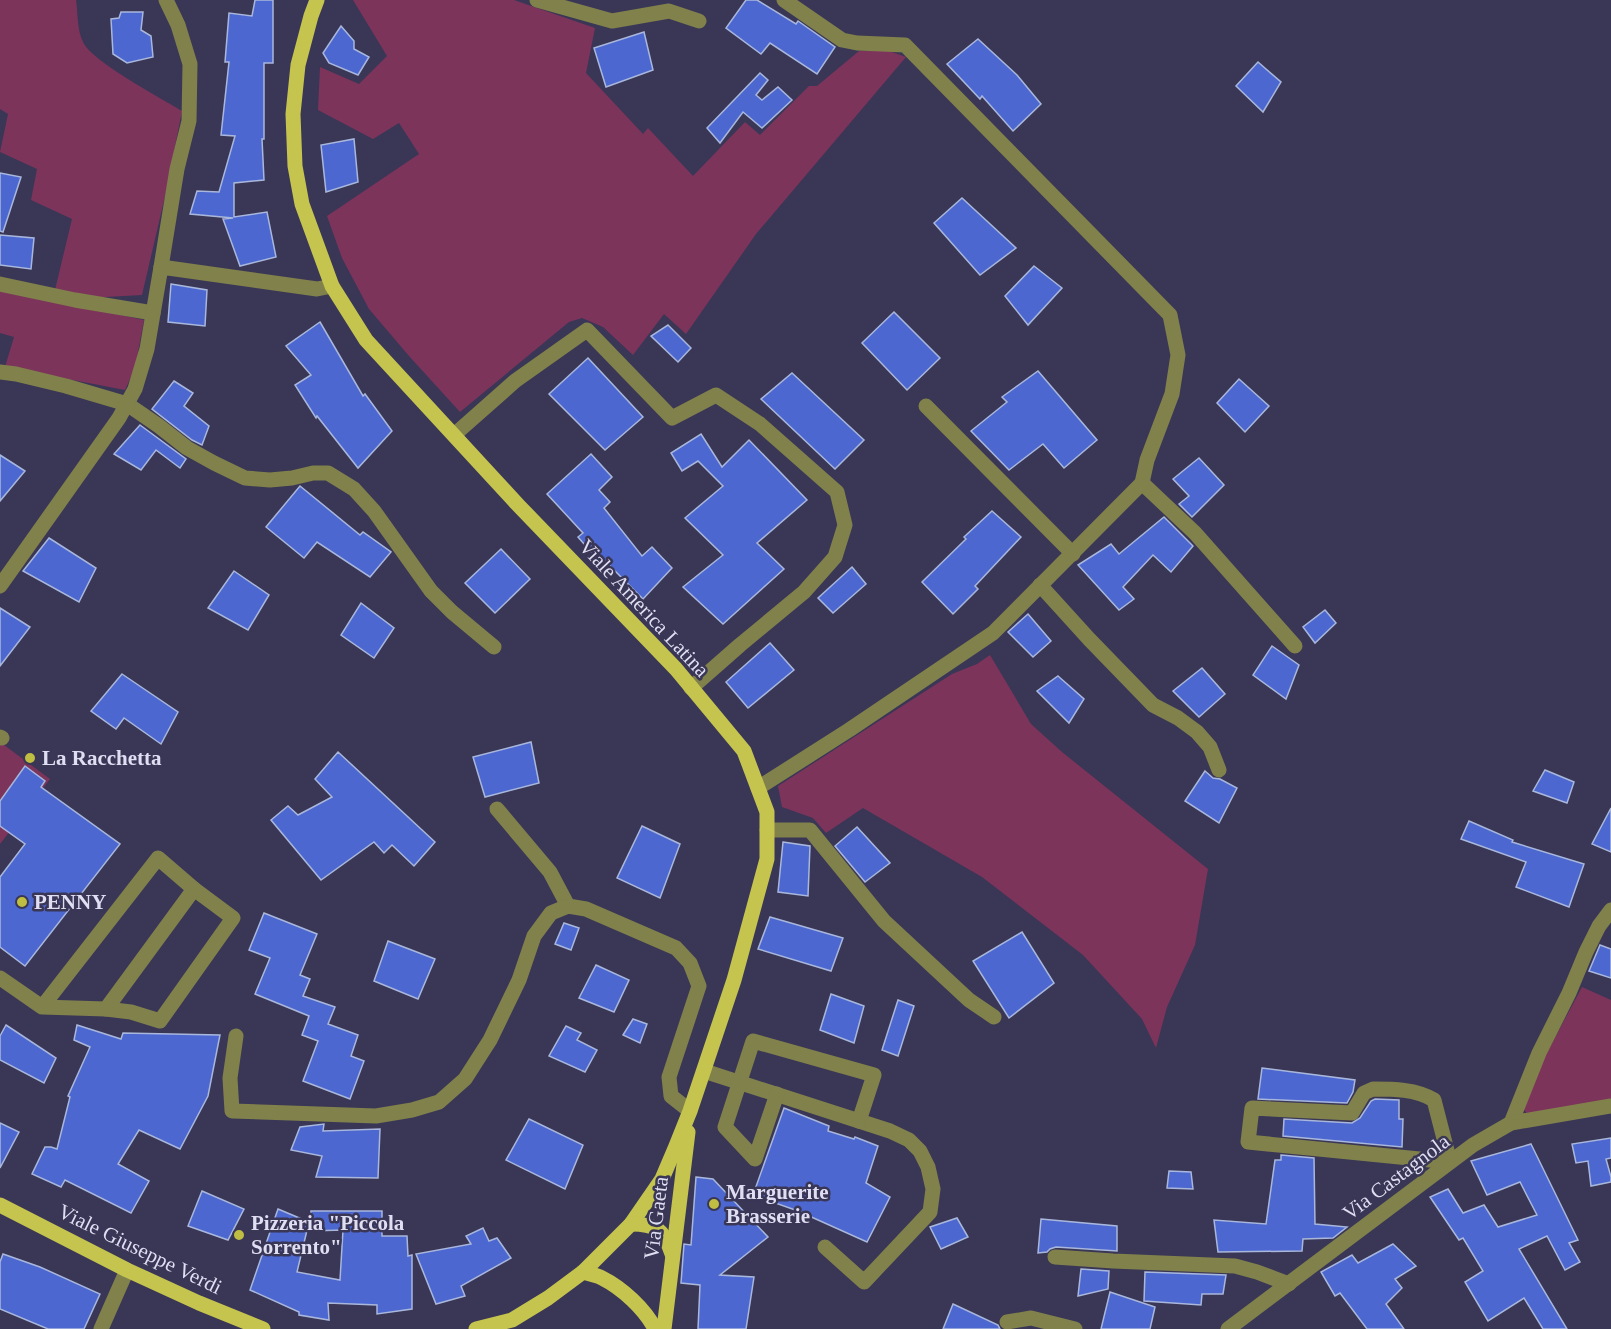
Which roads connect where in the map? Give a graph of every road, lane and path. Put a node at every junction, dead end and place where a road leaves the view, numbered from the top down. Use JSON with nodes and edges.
{"nodes":[{"id":1,"x":166,"y":0,"type":"edge"},
{"id":2,"x":317,"y":0,"type":"edge"},
{"id":3,"x":537,"y":0,"type":"edge"},
{"id":4,"x":784,"y":0,"type":"edge"},
{"id":5,"x":699,"y":21,"type":"dead end"},
{"id":6,"x":161,"y":267,"type":"junction"},
{"id":7,"x":0,"y":284,"type":"edge"},
{"id":8,"x":332,"y":286,"type":"junction"},
{"id":9,"x":153,"y":313,"type":"junction"},
{"id":10,"x":0,"y":372,"type":"edge"},
{"id":11,"x":127,"y":404,"type":"junction"},
{"id":12,"x":926,"y":406,"type":"dead end"},
{"id":13,"x":454,"y":435,"type":"junction"},
{"id":14,"x":1142,"y":483,"type":"junction"},
{"id":15,"x":1072,"y":554,"type":"junction"},
{"id":16,"x":1041,"y":585,"type":"junction"},
{"id":17,"x":0,"y":586,"type":"edge"},
{"id":18,"x":1295,"y":646,"type":"dead end"},
{"id":19,"x":494,"y":647,"type":"dead end"},
{"id":20,"x":691,"y":688,"type":"junction"},
{"id":21,"x":1219,"y":770,"type":"dead end"},
{"id":22,"x":758,"y":788,"type":"junction"},
{"id":23,"x":497,"y":809,"type":"dead end"},
{"id":24,"x":767,"y":830,"type":"junction"},
{"id":25,"x":194,"y":889,"type":"junction"},
{"id":26,"x":568,"y":906,"type":"junction"},
{"id":27,"x":1611,"y":910,"type":"edge"},
{"id":28,"x":0,"y":978,"type":"edge"},
{"id":29,"x":42,"y":1007,"type":"junction"},
{"id":30,"x":106,"y":1009,"type":"junction"},
{"id":31,"x":994,"y":1017,"type":"dead end"},
{"id":32,"x":236,"y":1036,"type":"dead end"},
{"id":33,"x":704,"y":1071,"type":"junction"},
{"id":34,"x":741,"y":1083,"type":"junction"},
{"id":35,"x":777,"y":1094,"type":"junction"},
{"id":36,"x":1611,"y":1106,"type":"edge"},
{"id":37,"x":690,"y":1111,"type":"junction"},
{"id":38,"x":859,"y":1120,"type":"junction"},
{"id":39,"x":1512,"y":1122,"type":"junction"},
{"id":40,"x":1450,"y":1162,"type":"junction"},
{"id":41,"x":0,"y":1205,"type":"edge"},
{"id":42,"x":631,"y":1224,"type":"junction"},
{"id":43,"x":825,"y":1247,"type":"dead end"},
{"id":44,"x":673,"y":1257,"type":"junction"},
{"id":45,"x":1055,"y":1257,"type":"dead end"},
{"id":46,"x":127,"y":1270,"type":"junction"},
{"id":47,"x":583,"y":1272,"type":"junction"},
{"id":48,"x":1289,"y":1284,"type":"junction"},
{"id":49,"x":1007,"y":1322,"type":"dead end"},
{"id":50,"x":495,"y":1327,"type":"edge"},
{"id":51,"x":101,"y":1329,"type":"edge"},
{"id":52,"x":263,"y":1329,"type":"edge"},
{"id":53,"x":476,"y":1329,"type":"edge"},
{"id":54,"x":655,"y":1329,"type":"edge"},
{"id":55,"x":664,"y":1329,"type":"edge"},
{"id":56,"x":1075,"y":1329,"type":"edge"},
{"id":57,"x":1228,"y":1329,"type":"edge"}],
"edges":[{"from":1,"to":6,"type":"street"},
{"from":2,"to":8,"type":"main road","name":"Viale America Latina"},
{"from":3,"to":5,"type":"street"},
{"from":4,"to":14,"type":"street"},
{"from":6,"to":8,"type":"street"},
{"from":6,"to":9,"type":"street"},
{"from":7,"to":9,"type":"street"},
{"from":8,"to":13,"type":"main road","name":"Viale America Latina"},
{"from":9,"to":11,"type":"street"},
{"from":10,"to":11,"type":"street"},
{"from":11,"to":17,"type":"street"},
{"from":11,"to":19,"type":"street"},
{"from":12,"to":15,"type":"street"},
{"from":13,"to":20,"type":"main road","name":"Viale America Latina"},
{"from":13,"to":20,"type":"street"},
{"from":14,"to":15,"type":"street"},
{"from":14,"to":18,"type":"street"},
{"from":15,"to":16,"type":"street"},
{"from":16,"to":21,"type":"street"},
{"from":16,"to":22,"type":"street"},
{"from":20,"to":22,"type":"main road","name":"Viale America Latina"},
{"from":22,"to":24,"type":"main road","name":"Viale America Latina"},
{"from":23,"to":26,"type":"street"},
{"from":24,"to":31,"type":"street"},
{"from":24,"to":33,"type":"main road","name":"Viale America Latina"},
{"from":25,"to":29,"type":"street"},
{"from":25,"to":30,"type":"street"},
{"from":25,"to":30,"type":"street"},
{"from":26,"to":32,"type":"street"},
{"from":26,"to":37,"type":"street"},
{"from":27,"to":39,"type":"street"},
{"from":28,"to":29,"type":"street"},
{"from":29,"to":30,"type":"street"},
{"from":33,"to":34,"type":"street"},
{"from":33,"to":37,"type":"main road","name":"Viale America Latina"},
{"from":34,"to":35,"type":"street"},
{"from":34,"to":35,"type":"street"},
{"from":34,"to":38,"type":"street"},
{"from":35,"to":38,"type":"street"},
{"from":36,"to":39,"type":"street","name":"Via Castagnola"},
{"from":37,"to":42,"type":"main road","name":"Viale America Latina"},
{"from":37,"to":44,"type":"main road","name":"Via Gaeta"},
{"from":38,"to":43,"type":"street"},
{"from":39,"to":40,"type":"street","name":"Via Castagnola"},
{"from":40,"to":40,"type":"street"},
{"from":40,"to":48,"type":"street","name":"Via Castagnola"},
{"from":41,"to":46,"type":"main road","name":"Viale Giuseppe Verdi"},
{"from":42,"to":44,"type":"main road"},
{"from":42,"to":47,"type":"main road","name":"Viale America Latina"},
{"from":44,"to":55,"type":"main road","name":"Via Gaeta"},
{"from":45,"to":48,"type":"street"},
{"from":46,"to":51,"type":"street"},
{"from":46,"to":52,"type":"main road","name":"Viale Giuseppe Verdi"},
{"from":47,"to":50,"type":"main road"},
{"from":47,"to":54,"type":"main road"},
{"from":48,"to":57,"type":"street","name":"Via Castagnola"},
{"from":49,"to":56,"type":"street"},
{"from":50,"to":53,"type":"main road"}]}
